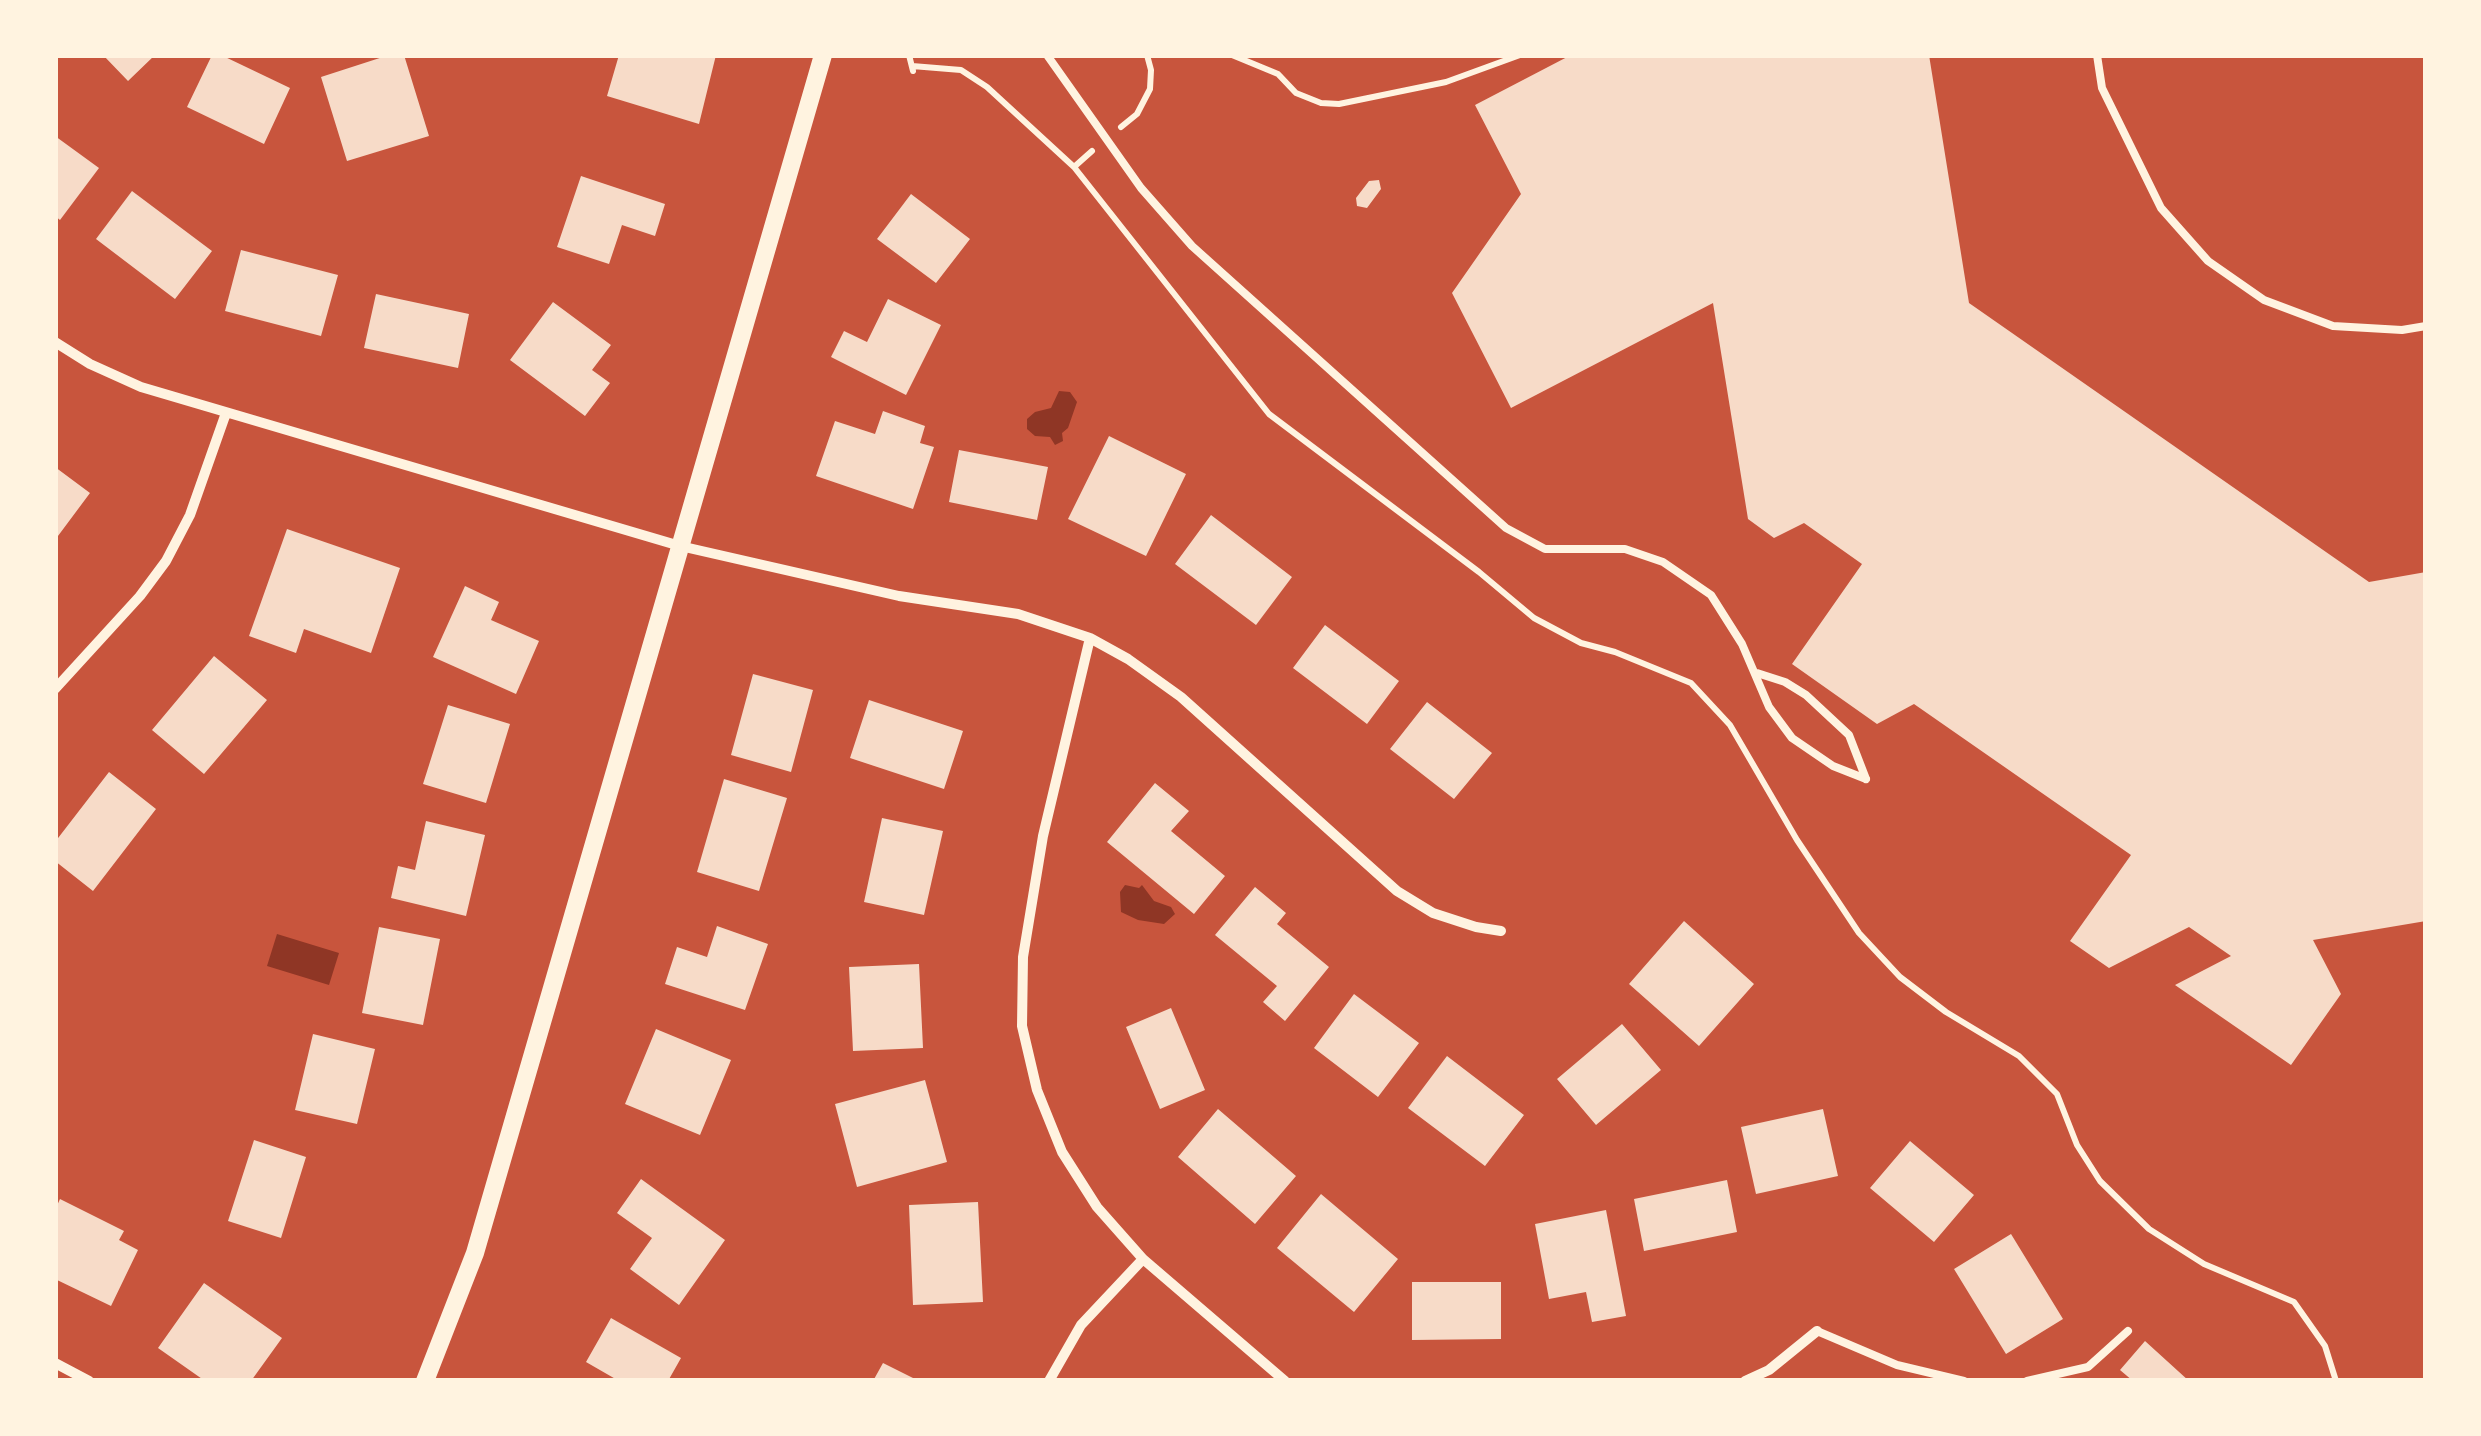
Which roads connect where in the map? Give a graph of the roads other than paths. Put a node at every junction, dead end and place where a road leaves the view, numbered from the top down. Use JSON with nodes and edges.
{"nodes":[{"id":1,"x":834,"y":55,"type":"edge"},
{"id":2,"x":1047,"y":55,"type":"edge"},
{"id":3,"x":2097,"y":55,"type":"edge"},
{"id":4,"x":821,"y":62,"type":"edge"},
{"id":5,"x":2426,"y":326,"type":"edge"},
{"id":6,"x":55,"y":342,"type":"edge"},
{"id":7,"x":226,"y":413,"type":"junction"},
{"id":8,"x":680,"y":546,"type":"junction"},
{"id":9,"x":1090,"y":638,"type":"junction"},
{"id":10,"x":1756,"y":673,"type":"junction"},
{"id":11,"x":55,"y":689,"type":"edge"},
{"id":12,"x":1501,"y":930,"type":"dead end"},
{"id":13,"x":1143,"y":1259,"type":"junction"},
{"id":14,"x":1816,"y":1331,"type":"joint"},
{"id":15,"x":2128,"y":1331,"type":"dead end"},
{"id":16,"x":55,"y":1363,"type":"edge"},
{"id":17,"x":89,"y":1381,"type":"edge"},
{"id":18,"x":425,"y":1381,"type":"edge"},
{"id":19,"x":1050,"y":1381,"type":"edge"},
{"id":20,"x":1285,"y":1381,"type":"edge"},
{"id":21,"x":1745,"y":1381,"type":"edge"},
{"id":22,"x":1964,"y":1381,"type":"edge"},
{"id":23,"x":2027,"y":1381,"type":"edge"}],
"edges":[{"from":1,"to":4,"type":"lane"},
{"from":2,"to":10,"type":"lane"},
{"from":3,"to":5,"type":"lane"},
{"from":4,"to":8,"type":"street"},
{"from":6,"to":7,"type":"street"},
{"from":7,"to":8,"type":"street"},
{"from":7,"to":11,"type":"street"},
{"from":8,"to":9,"type":"street"},
{"from":8,"to":18,"type":"street"},
{"from":9,"to":12,"type":"street"},
{"from":9,"to":13,"type":"street"},
{"from":10,"to":10,"type":"lane"},
{"from":13,"to":19,"type":"street"},
{"from":13,"to":20,"type":"street"},
{"from":14,"to":21,"type":"street"},
{"from":14,"to":22,"type":"lane"},
{"from":15,"to":23,"type":"lane"},
{"from":16,"to":17,"type":"street"}]}
